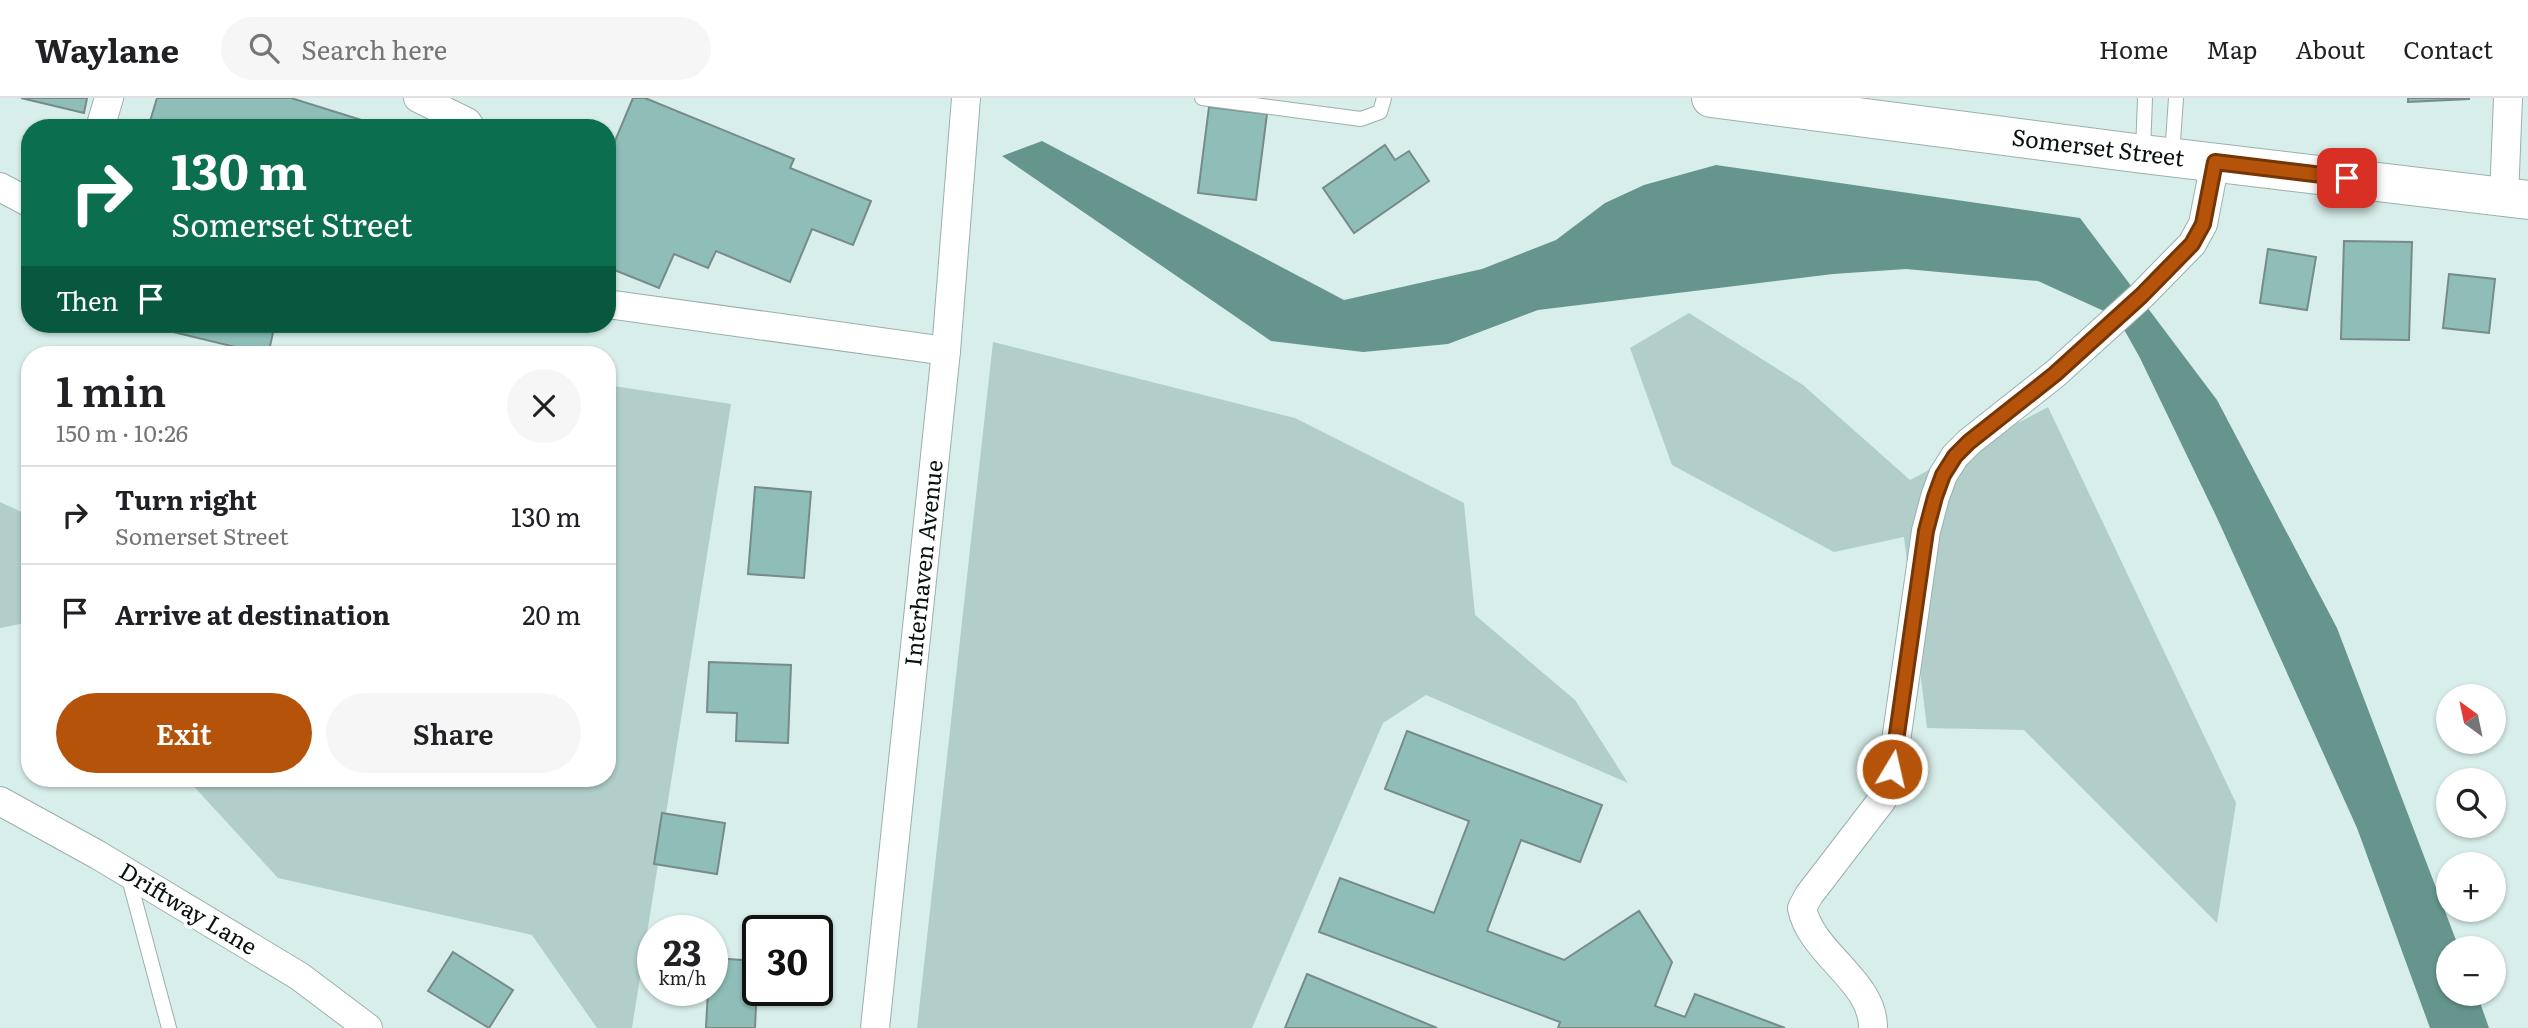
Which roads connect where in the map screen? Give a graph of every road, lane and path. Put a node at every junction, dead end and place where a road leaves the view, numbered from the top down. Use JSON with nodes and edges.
{"nodes":[{"id":1,"x":109,"y":98,"type":"edge"},
{"id":2,"x":418,"y":98,"type":"edge"},
{"id":3,"x":966,"y":98,"type":"edge"},
{"id":4,"x":1202,"y":98,"type":"edge"},
{"id":5,"x":1384,"y":98,"type":"edge"},
{"id":6,"x":2145,"y":98,"type":"edge"},
{"id":7,"x":2176,"y":98,"type":"edge"},
{"id":8,"x":2508,"y":98,"type":"edge"},
{"id":9,"x":1725,"y":99,"type":"edge"},
{"id":10,"x":103,"y":119,"type":"edge"},
{"id":11,"x":461,"y":119,"type":"edge"},
{"id":12,"x":2157,"y":156,"type":"junction"},
{"id":13,"x":2215,"y":162,"type":"junction"},
{"id":14,"x":0,"y":187,"type":"edge"},
{"id":15,"x":21,"y":198,"type":"edge"},
{"id":16,"x":2516,"y":199,"type":"edge"},
{"id":17,"x":616,"y":305,"type":"edge"},
{"id":18,"x":946,"y":351,"type":"junction"},
{"id":19,"x":0,"y":801,"type":"edge"},
{"id":20,"x":128,"y":873,"type":"junction"},
{"id":21,"x":169,"y":1028,"type":"edge"},
{"id":22,"x":368,"y":1028,"type":"edge"},
{"id":23,"x":876,"y":1028,"type":"edge"},
{"id":24,"x":1873,"y":1028,"type":"edge"}],
"edges":[{"from":1,"to":10,"type":"street"},
{"from":2,"to":11,"type":"street"},
{"from":3,"to":18,"type":"street","name":"Interhaven Avenue"},
{"from":4,"to":5,"type":"lane"},
{"from":6,"to":12,"type":"lane"},
{"from":7,"to":12,"type":"lane"},
{"from":8,"to":16,"type":"street"},
{"from":9,"to":12,"type":"main road","name":"Somerset Street"},
{"from":12,"to":13,"type":"main road","name":"Somerset Street"},
{"from":13,"to":16,"type":"main road","name":"Somerset Street"},
{"from":13,"to":24,"type":"street"},
{"from":14,"to":15,"type":"street"},
{"from":17,"to":18,"type":"street"},
{"from":18,"to":23,"type":"street","name":"Interhaven Avenue"},
{"from":19,"to":20,"type":"street","name":"Driftway Lane"},
{"from":20,"to":21,"type":"lane"},
{"from":20,"to":22,"type":"street","name":"Driftway Lane"}]}
